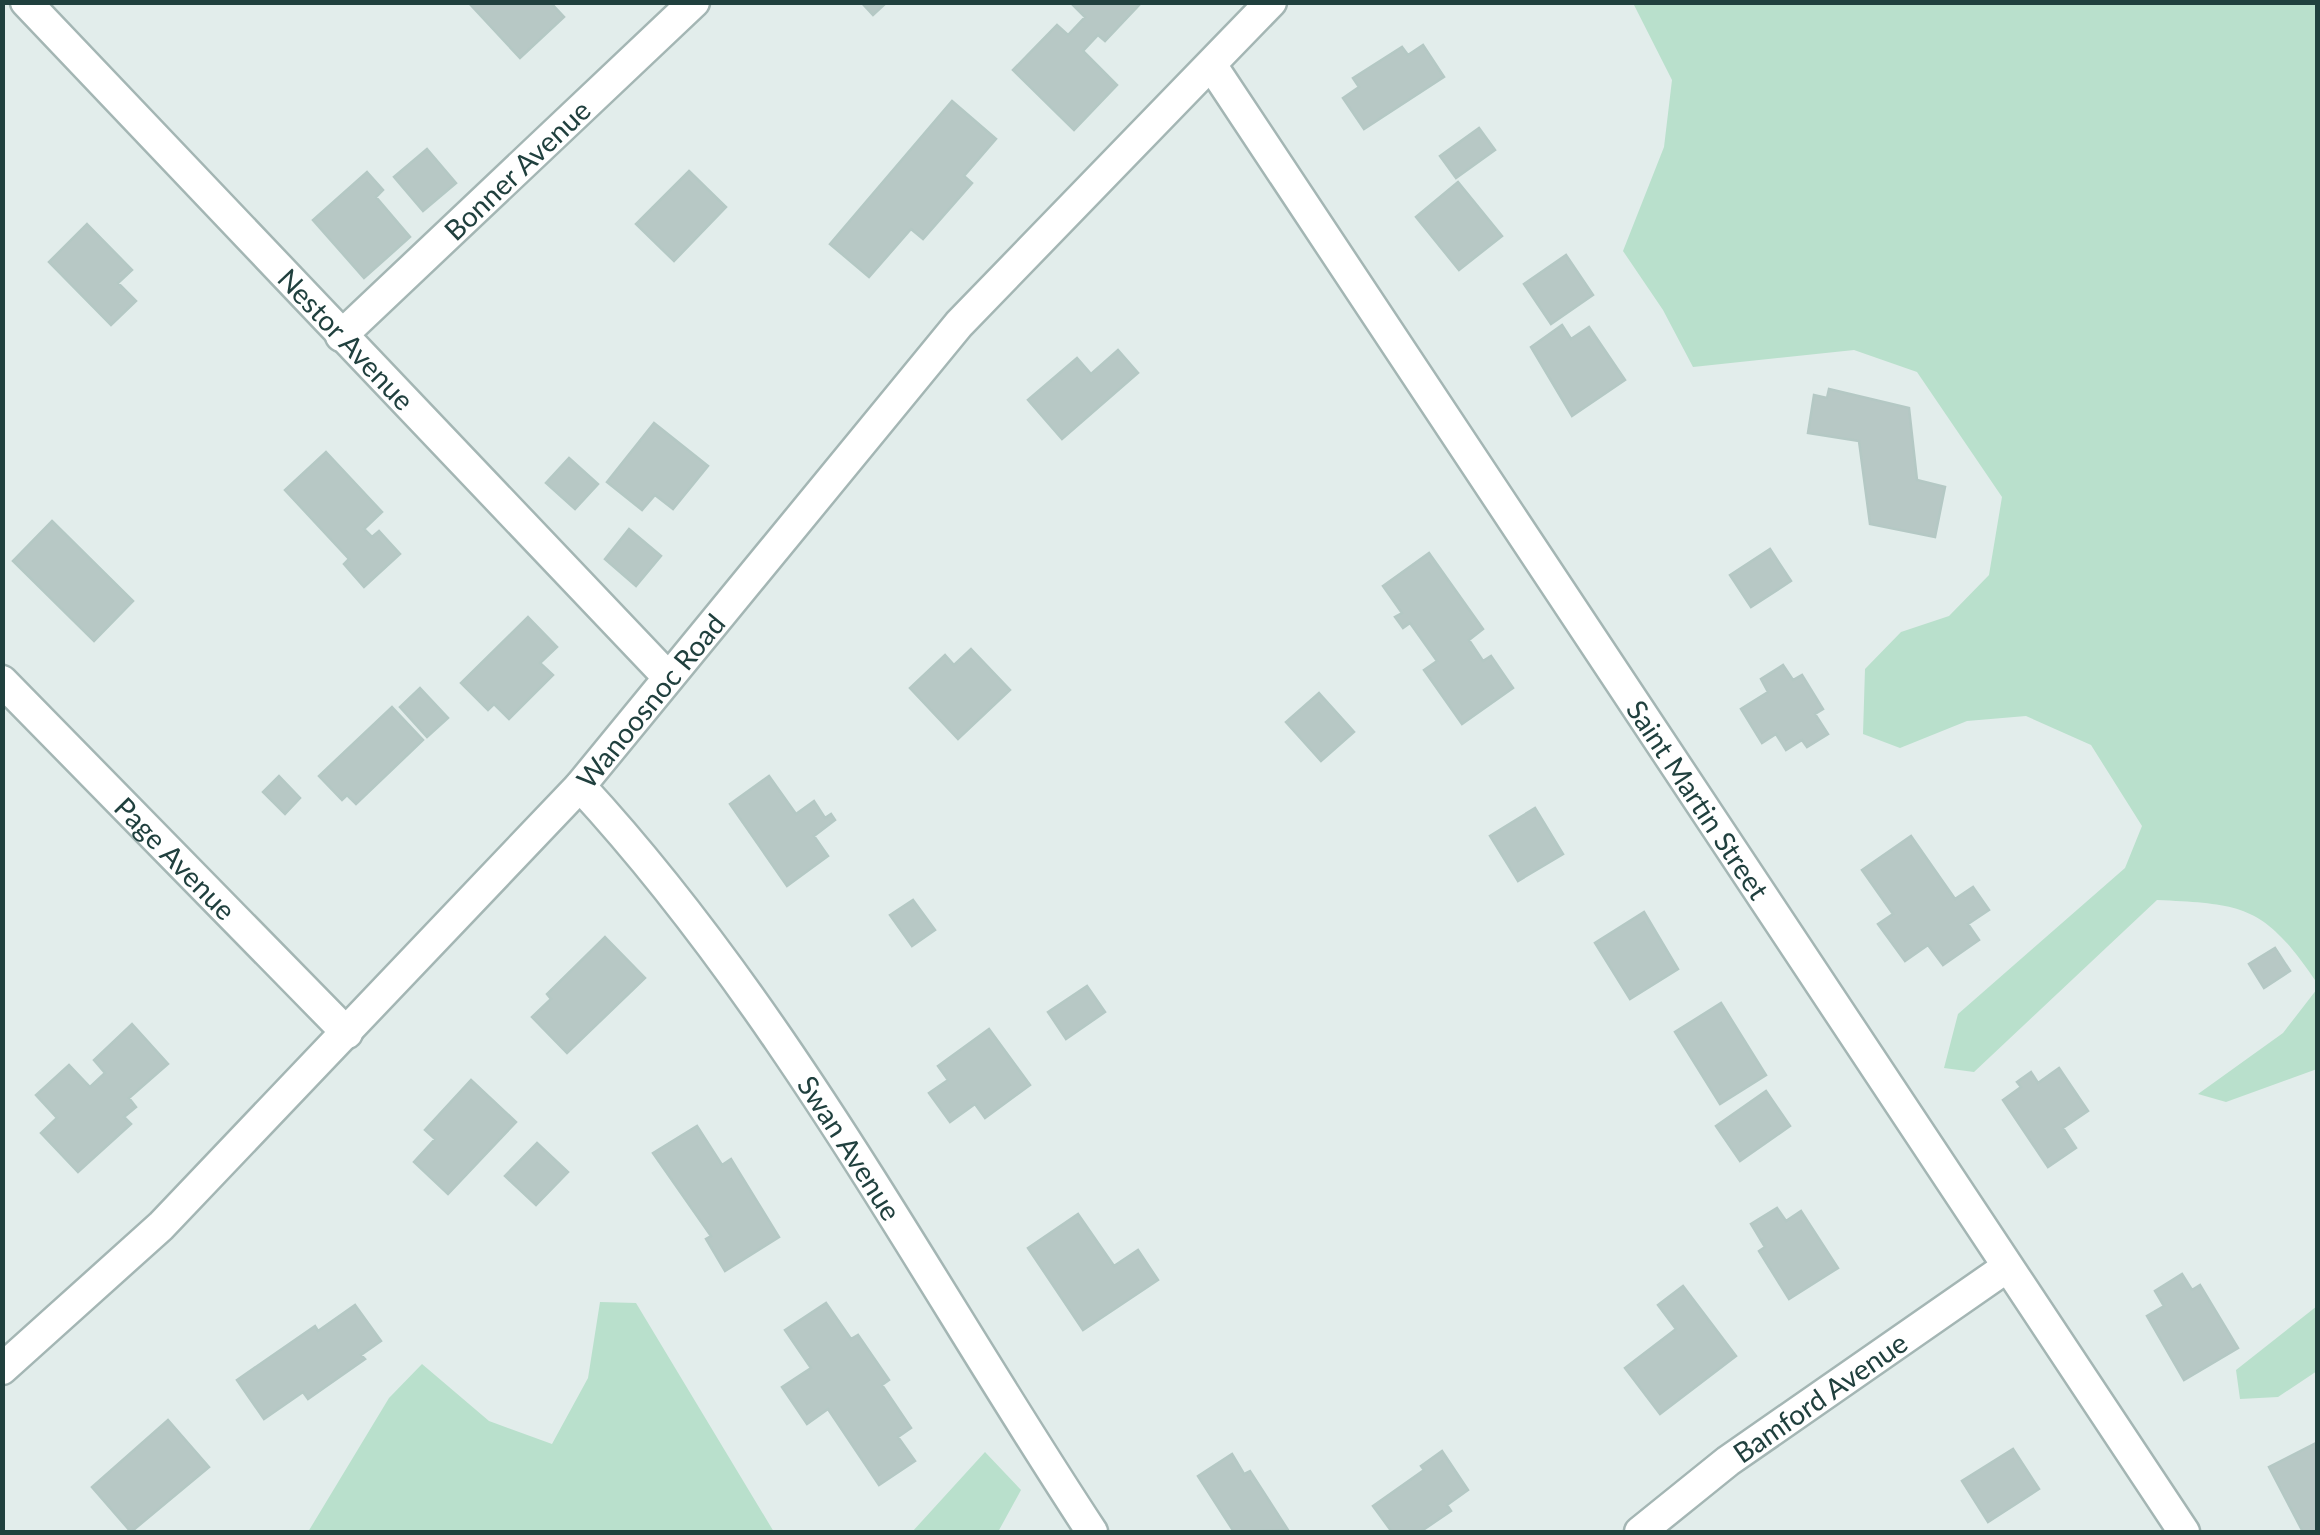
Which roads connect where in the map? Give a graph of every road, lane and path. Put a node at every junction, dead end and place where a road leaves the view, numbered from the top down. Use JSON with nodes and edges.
{"nodes":[{"id":1,"x":26,"y":2,"type":"edge"},
{"id":2,"x":694,"y":2,"type":"edge"},
{"id":3,"x":1271,"y":2,"type":"edge"},
{"id":4,"x":1212,"y":66,"type":"junction"},
{"id":5,"x":340,"y":336,"type":"junction"},
{"id":6,"x":667,"y":676,"type":"junction"},
{"id":7,"x":2,"y":681,"type":"edge"},
{"id":8,"x":580,"y":786,"type":"junction"},
{"id":9,"x":347,"y":1034,"type":"junction"},
{"id":10,"x":2007,"y":1268,"type":"junction"},
{"id":11,"x":9,"y":1353,"type":"edge"},
{"id":12,"x":1092,"y":1532,"type":"edge"},
{"id":13,"x":1640,"y":1532,"type":"edge"},
{"id":14,"x":2184,"y":1532,"type":"edge"}],
"edges":[{"from":1,"to":5,"type":"street","name":"Nestor Avenue"},
{"from":2,"to":5,"type":"street","name":"Bonner Avenue"},
{"from":3,"to":4,"type":"street","name":"Wanoosnoc Road"},
{"from":4,"to":6,"type":"street","name":"Wanoosnoc Road"},
{"from":4,"to":10,"type":"street","name":"Saint Martin Street"},
{"from":5,"to":6,"type":"street","name":"Nestor Avenue"},
{"from":6,"to":8,"type":"street","name":"Wanoosnoc Road"},
{"from":7,"to":9,"type":"street","name":"Page Avenue"},
{"from":8,"to":9,"type":"street","name":"Wanoosnoc Road"},
{"from":8,"to":12,"type":"street","name":"Swan Avenue"},
{"from":9,"to":11,"type":"street","name":"Wanoosnoc Road"},
{"from":10,"to":13,"type":"street","name":"Bamford Avenue"},
{"from":10,"to":14,"type":"street","name":"Saint Martin Street"}]}
